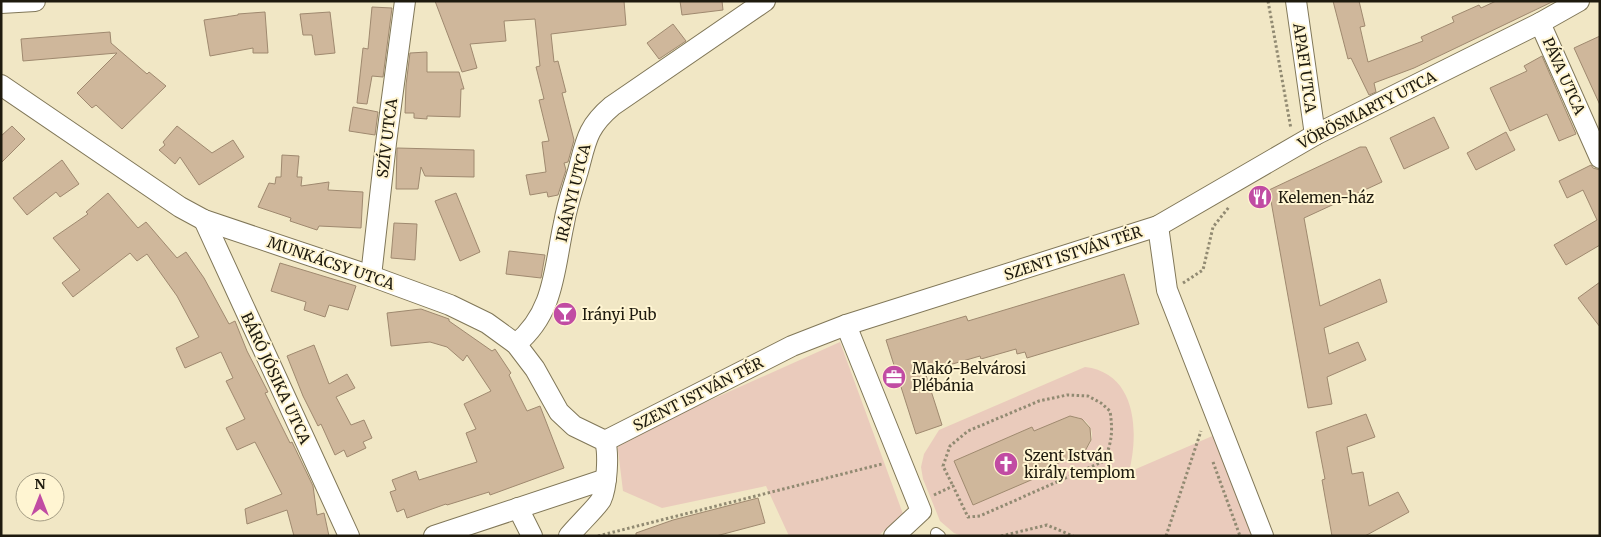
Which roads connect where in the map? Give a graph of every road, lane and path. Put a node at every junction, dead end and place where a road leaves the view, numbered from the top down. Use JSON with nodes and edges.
{"nodes":[{"id":1,"x":35,"y":1,"type":"edge"},
{"id":2,"x":405,"y":1,"type":"edge"},
{"id":3,"x":765,"y":1,"type":"edge"},
{"id":4,"x":1268,"y":1,"type":"edge"},
{"id":5,"x":1296,"y":1,"type":"edge"},
{"id":6,"x":1579,"y":1,"type":"edge"},
{"id":7,"x":1,"y":3,"type":"edge"},
{"id":8,"x":1540,"y":23,"type":"junction"},
{"id":9,"x":1,"y":85,"type":"edge"},
{"id":10,"x":1315,"y":135,"type":"junction"},
{"id":11,"x":1294,"y":147,"type":"junction"},
{"id":12,"x":1600,"y":158,"type":"edge"},
{"id":13,"x":204,"y":220,"type":"junction"},
{"id":14,"x":1158,"y":226,"type":"junction"},
{"id":15,"x":371,"y":276,"type":"junction"},
{"id":16,"x":846,"y":325,"type":"junction"},
{"id":17,"x":516,"y":344,"type":"junction"},
{"id":18,"x":1201,"y":431,"type":"dead end"},
{"id":19,"x":605,"y":441,"type":"junction"},
{"id":20,"x":900,"y":460,"type":"junction"},
{"id":21,"x":606,"y":479,"type":"junction"},
{"id":22,"x":953,"y":486,"type":"junction"},
{"id":23,"x":919,"y":506,"type":"junction"},
{"id":24,"x":518,"y":508,"type":"junction"},
{"id":25,"x":349,"y":536,"type":"edge"},
{"id":26,"x":434,"y":536,"type":"edge"},
{"id":27,"x":532,"y":536,"type":"edge"},
{"id":28,"x":569,"y":536,"type":"edge"},
{"id":29,"x":598,"y":536,"type":"edge"},
{"id":30,"x":894,"y":536,"type":"edge"},
{"id":31,"x":1001,"y":536,"type":"edge"},
{"id":32,"x":1073,"y":536,"type":"edge"},
{"id":33,"x":1166,"y":536,"type":"edge"},
{"id":34,"x":1263,"y":536,"type":"edge"}],
"edges":[{"from":1,"to":7,"type":"street"},
{"from":2,"to":15,"type":"street","name":"SZÍV UTCA"},
{"from":3,"to":17,"type":"street","name":"IRÁNYI UTCA"},
{"from":4,"to":11,"type":"path"},
{"from":5,"to":10,"type":"street","name":"APAFI UTCA"},
{"from":6,"to":8,"type":"street","name":"VÖRÖSMARTY UTCA"},
{"from":8,"to":10,"type":"street","name":"VÖRÖSMARTY UTCA"},
{"from":8,"to":12,"type":"street","name":"PÁVA UTCA"},
{"from":9,"to":13,"type":"street","name":"MUNKÁCSY UTCA"},
{"from":10,"to":11,"type":"street","name":"VÖRÖSMARTY UTCA"},
{"from":11,"to":14,"type":"street","name":"VÖRÖSMARTY UTCA"},
{"from":13,"to":15,"type":"street","name":"MUNKÁCSY UTCA"},
{"from":13,"to":25,"type":"street","name":"BÁRÓ JÓSIKA UTCA"},
{"from":14,"to":16,"type":"street","name":"SZENT ISTVÁN TÉR"},
{"from":14,"to":34,"type":"street","name":"SZENT ISTVÁN TÉR"},
{"from":15,"to":17,"type":"street","name":"MUNKÁCSY UTCA"},
{"from":16,"to":19,"type":"street","name":"SZENT ISTVÁN TÉR"},
{"from":16,"to":20,"type":"street"},
{"from":17,"to":19,"type":"street","name":"MUNKÁCSY UTCA"},
{"from":18,"to":33,"type":"path"},
{"from":19,"to":21,"type":"street"},
{"from":20,"to":23,"type":"street"},
{"from":20,"to":29,"type":"path"},
{"from":21,"to":24,"type":"street"},
{"from":21,"to":28,"type":"street"},
{"from":22,"to":22,"type":"path"},
{"from":22,"to":23,"type":"path"},
{"from":23,"to":30,"type":"street"},
{"from":24,"to":26,"type":"street"},
{"from":24,"to":27,"type":"street"},
{"from":31,"to":32,"type":"path"}]}
